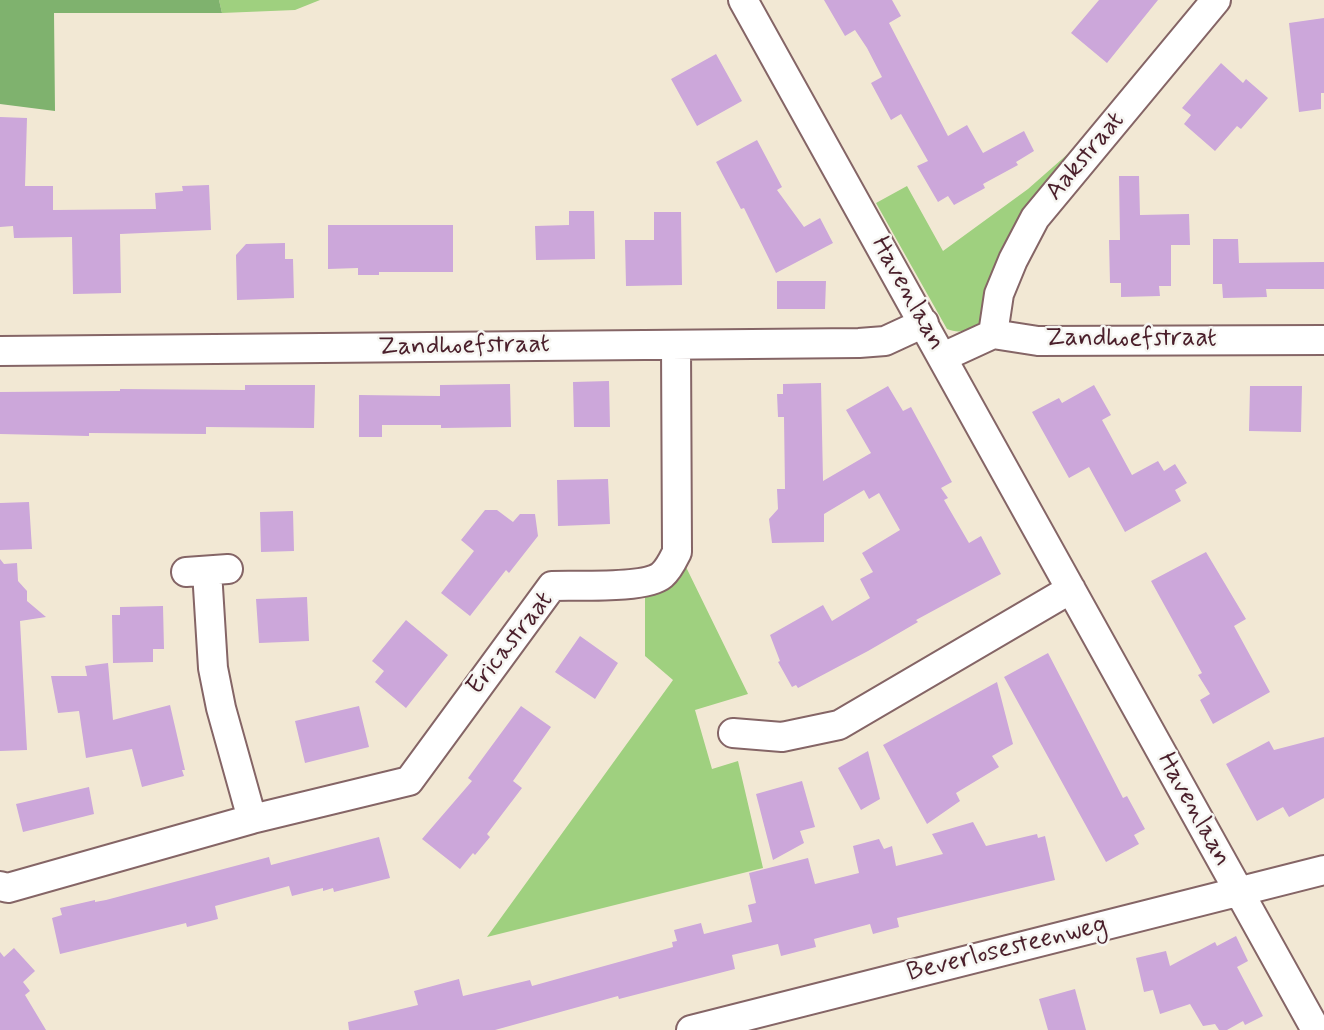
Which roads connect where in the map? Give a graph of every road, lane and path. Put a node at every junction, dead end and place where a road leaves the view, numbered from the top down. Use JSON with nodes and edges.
{"nodes":[{"id":1,"x":743,"y":0,"type":"edge"},
{"id":2,"x":1216,"y":0,"type":"edge"},
{"id":3,"x":924,"y":323,"type":"junction"},
{"id":4,"x":993,"y":334,"type":"junction"},
{"id":5,"x":1324,"y":340,"type":"edge"},
{"id":6,"x":676,"y":345,"type":"junction"},
{"id":7,"x":0,"y":351,"type":"edge"},
{"id":8,"x":943,"y":357,"type":"junction"},
{"id":9,"x":207,"y":571,"type":"dead end"},
{"id":10,"x":1071,"y":589,"type":"junction"},
{"id":11,"x":733,"y":733,"type":"dead end"},
{"id":12,"x":252,"y":819,"type":"junction"},
{"id":13,"x":1324,"y":870,"type":"edge"},
{"id":14,"x":0,"y":886,"type":"edge"},
{"id":15,"x":1237,"y":891,"type":"junction"},
{"id":16,"x":691,"y":1030,"type":"edge"},
{"id":17,"x":1316,"y":1030,"type":"edge"}],
"edges":[{"from":1,"to":3,"type":"street","name":"Havenlaan"},
{"from":2,"to":4,"type":"street","name":"Aakstraat"},
{"from":3,"to":6,"type":"street","name":"Zandhoefstraat"},
{"from":3,"to":8,"type":"street","name":"Havenlaan"},
{"from":4,"to":5,"type":"street","name":"Zandhoefstraat"},
{"from":4,"to":8,"type":"street"},
{"from":6,"to":7,"type":"street","name":"Zandhoefstraat"},
{"from":6,"to":12,"type":"street","name":"Ericastraat"},
{"from":8,"to":10,"type":"street","name":"Havenlaan"},
{"from":9,"to":12,"type":"street"},
{"from":10,"to":11,"type":"street"},
{"from":10,"to":15,"type":"street","name":"Havenlaan"},
{"from":12,"to":14,"type":"street","name":"Ericastraat"},
{"from":13,"to":15,"type":"street","name":"Beverlosesteenweg"},
{"from":15,"to":16,"type":"street","name":"Beverlosesteenweg"},
{"from":15,"to":17,"type":"street","name":"Havenlaan"}]}
